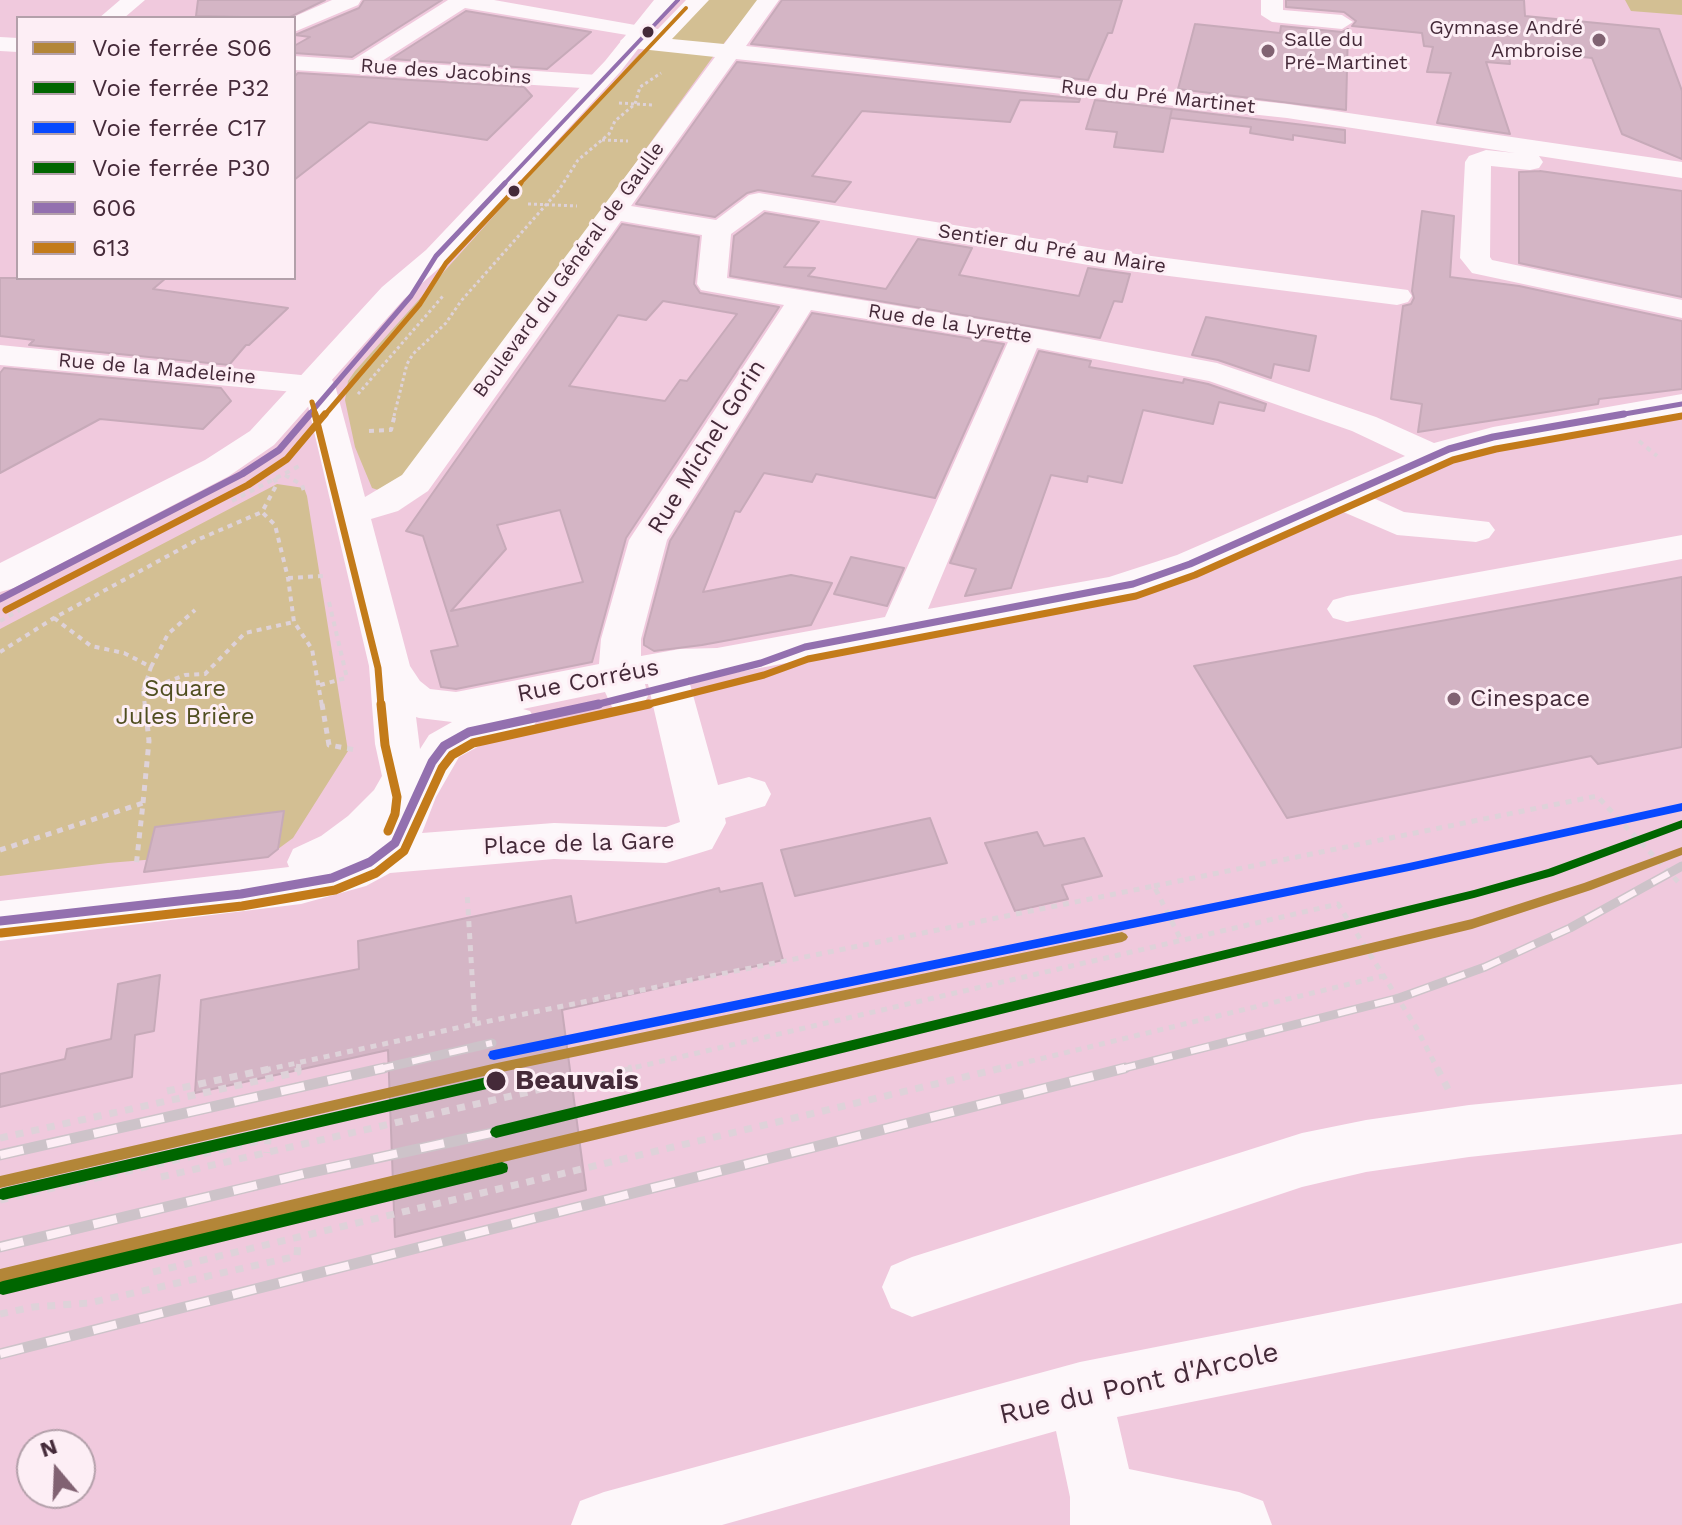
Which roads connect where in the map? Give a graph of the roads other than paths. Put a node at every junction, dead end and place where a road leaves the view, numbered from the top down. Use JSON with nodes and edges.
{"nodes":[{"id":1,"x":134,"y":0,"type":"edge"},
{"id":2,"x":350,"y":0,"type":"edge"},
{"id":3,"x":462,"y":0,"type":"edge"},
{"id":4,"x":665,"y":0,"type":"edge"},
{"id":5,"x":678,"y":0,"type":"edge"},
{"id":6,"x":698,"y":0,"type":"edge"},
{"id":7,"x":768,"y":0,"type":"edge"},
{"id":8,"x":1272,"y":0,"type":"edge"},
{"id":9,"x":113,"y":16,"type":"edge"},
{"id":10,"x":1342,"y":22,"type":"dead end"},
{"id":11,"x":296,"y":24,"type":"edge"},
{"id":12,"x":635,"y":41,"type":"junction"},
{"id":13,"x":729,"y":51,"type":"junction"},
{"id":14,"x":296,"y":63,"type":"edge"},
{"id":15,"x":357,"y":67,"type":"junction"},
{"id":16,"x":598,"y":82,"type":"junction"},
{"id":17,"x":1678,"y":178,"type":"edge"},
{"id":18,"x":612,"y":211,"type":"junction"},
{"id":19,"x":717,"y":229,"type":"junction"},
{"id":20,"x":1397,"y":296,"type":"dead end"},
{"id":21,"x":802,"y":300,"type":"junction"},
{"id":22,"x":1682,"y":309,"type":"edge"},
{"id":23,"x":1026,"y":336,"type":"junction"},
{"id":24,"x":0,"y":355,"type":"edge"},
{"id":25,"x":1682,"y":404,"type":"edge"},
{"id":26,"x":305,"y":407,"type":"junction"},
{"id":27,"x":1416,"y":462,"type":"junction"},
{"id":28,"x":1339,"y":496,"type":"junction"},
{"id":29,"x":350,"y":513,"type":"junction"},
{"id":30,"x":1476,"y":530,"type":"dead end"},
{"id":31,"x":1682,"y":547,"type":"edge"},
{"id":32,"x":0,"y":579,"type":"edge"},
{"id":33,"x":0,"y":599,"type":"edge"},
{"id":34,"x":1347,"y":609,"type":"dead end"},
{"id":35,"x":900,"y":629,"type":"junction"},
{"id":36,"x":390,"y":666,"type":"junction"},
{"id":37,"x":676,"y":673,"type":"junction"},
{"id":38,"x":624,"y":686,"type":"junction"},
{"id":39,"x":404,"y":776,"type":"junction"},
{"id":40,"x":749,"y":794,"type":"dead end"},
{"id":41,"x":701,"y":807,"type":"junction"},
{"id":42,"x":383,"y":855,"type":"junction"},
{"id":43,"x":0,"y":905,"type":"edge"},
{"id":44,"x":0,"y":921,"type":"edge"},
{"id":45,"x":1682,"y":1109,"type":"edge"},
{"id":46,"x":1682,"y":1273,"type":"edge"},
{"id":47,"x":912,"y":1287,"type":"dead end"},
{"id":48,"x":1080,"y":1393,"type":"junction"},
{"id":49,"x":1103,"y":1511,"type":"edge"},
{"id":50,"x":604,"y":1525,"type":"edge"},
{"id":51,"x":1239,"y":1525,"type":"edge"}],
"edges":[{"from":1,"to":9,"type":"street"},
{"from":2,"to":11,"type":"street"},
{"from":3,"to":12,"type":"street","name":"Rue du Pré Martinet"},
{"from":3,"to":15,"type":"street"},
{"from":4,"to":12,"type":"street"},
{"from":5,"to":12,"type":"street"},
{"from":6,"to":12,"type":"street"},
{"from":7,"to":13,"type":"street","name":"Boulevard du Général de Gaulle"},
{"from":8,"to":10,"type":"street"},
{"from":12,"to":13,"type":"street","name":"Rue du Pré Martinet"},
{"from":12,"to":16,"type":"street"},
{"from":13,"to":17,"type":"street","name":"Rue du Pré Martinet"},
{"from":13,"to":18,"type":"street","name":"Boulevard du Général de Gaulle"},
{"from":14,"to":15,"type":"street","name":"Rue des Jacobins"},
{"from":15,"to":16,"type":"street","name":"Rue des Jacobins"},
{"from":16,"to":26,"type":"street"},
{"from":17,"to":22,"type":"street"},
{"from":18,"to":19,"type":"street"},
{"from":18,"to":29,"type":"street","name":"Boulevard du Général de Gaulle"},
{"from":19,"to":20,"type":"street","name":"Sentier du Pré au Maire"},
{"from":19,"to":21,"type":"street","name":"Rue de la Lyrette"},
{"from":21,"to":23,"type":"street","name":"Rue de la Lyrette"},
{"from":21,"to":38,"type":"street","name":"Rue Michel Gorin"},
{"from":23,"to":27,"type":"street","name":"Rue de la Lyrette"},
{"from":23,"to":35,"type":"street"},
{"from":24,"to":26,"type":"street","name":"Rue de la Madeleine"},
{"from":25,"to":27,"type":"street","name":"Rue Corréus"},
{"from":26,"to":29,"type":"street"},
{"from":26,"to":32,"type":"street"},
{"from":26,"to":33,"type":"street"},
{"from":27,"to":28,"type":"street","name":"Rue Corréus"},
{"from":28,"to":30,"type":"street"},
{"from":28,"to":35,"type":"street","name":"Rue Corréus"},
{"from":29,"to":36,"type":"street"},
{"from":31,"to":34,"type":"street"},
{"from":35,"to":37,"type":"street","name":"Rue Corréus"},
{"from":36,"to":38,"type":"street","name":"Rue Corréus"},
{"from":36,"to":39,"type":"street"},
{"from":37,"to":38,"type":"street","name":"Rue Corréus"},
{"from":37,"to":41,"type":"street","name":"Place de la Gare"},
{"from":38,"to":39,"type":"street","name":"Rue Corréus"},
{"from":38,"to":39,"type":"street"},
{"from":39,"to":42,"type":"street"},
{"from":39,"to":43,"type":"street"},
{"from":40,"to":41,"type":"street","name":"Place de la Gare"},
{"from":41,"to":42,"type":"street","name":"Place de la Gare"},
{"from":42,"to":44,"type":"street"},
{"from":45,"to":47,"type":"street"},
{"from":46,"to":48,"type":"street","name":"Rue du Pont d'Arcole"},
{"from":48,"to":49,"type":"street"},
{"from":48,"to":50,"type":"street","name":"Rue du Pont d'Arcole"},
{"from":49,"to":51,"type":"street"}]}
